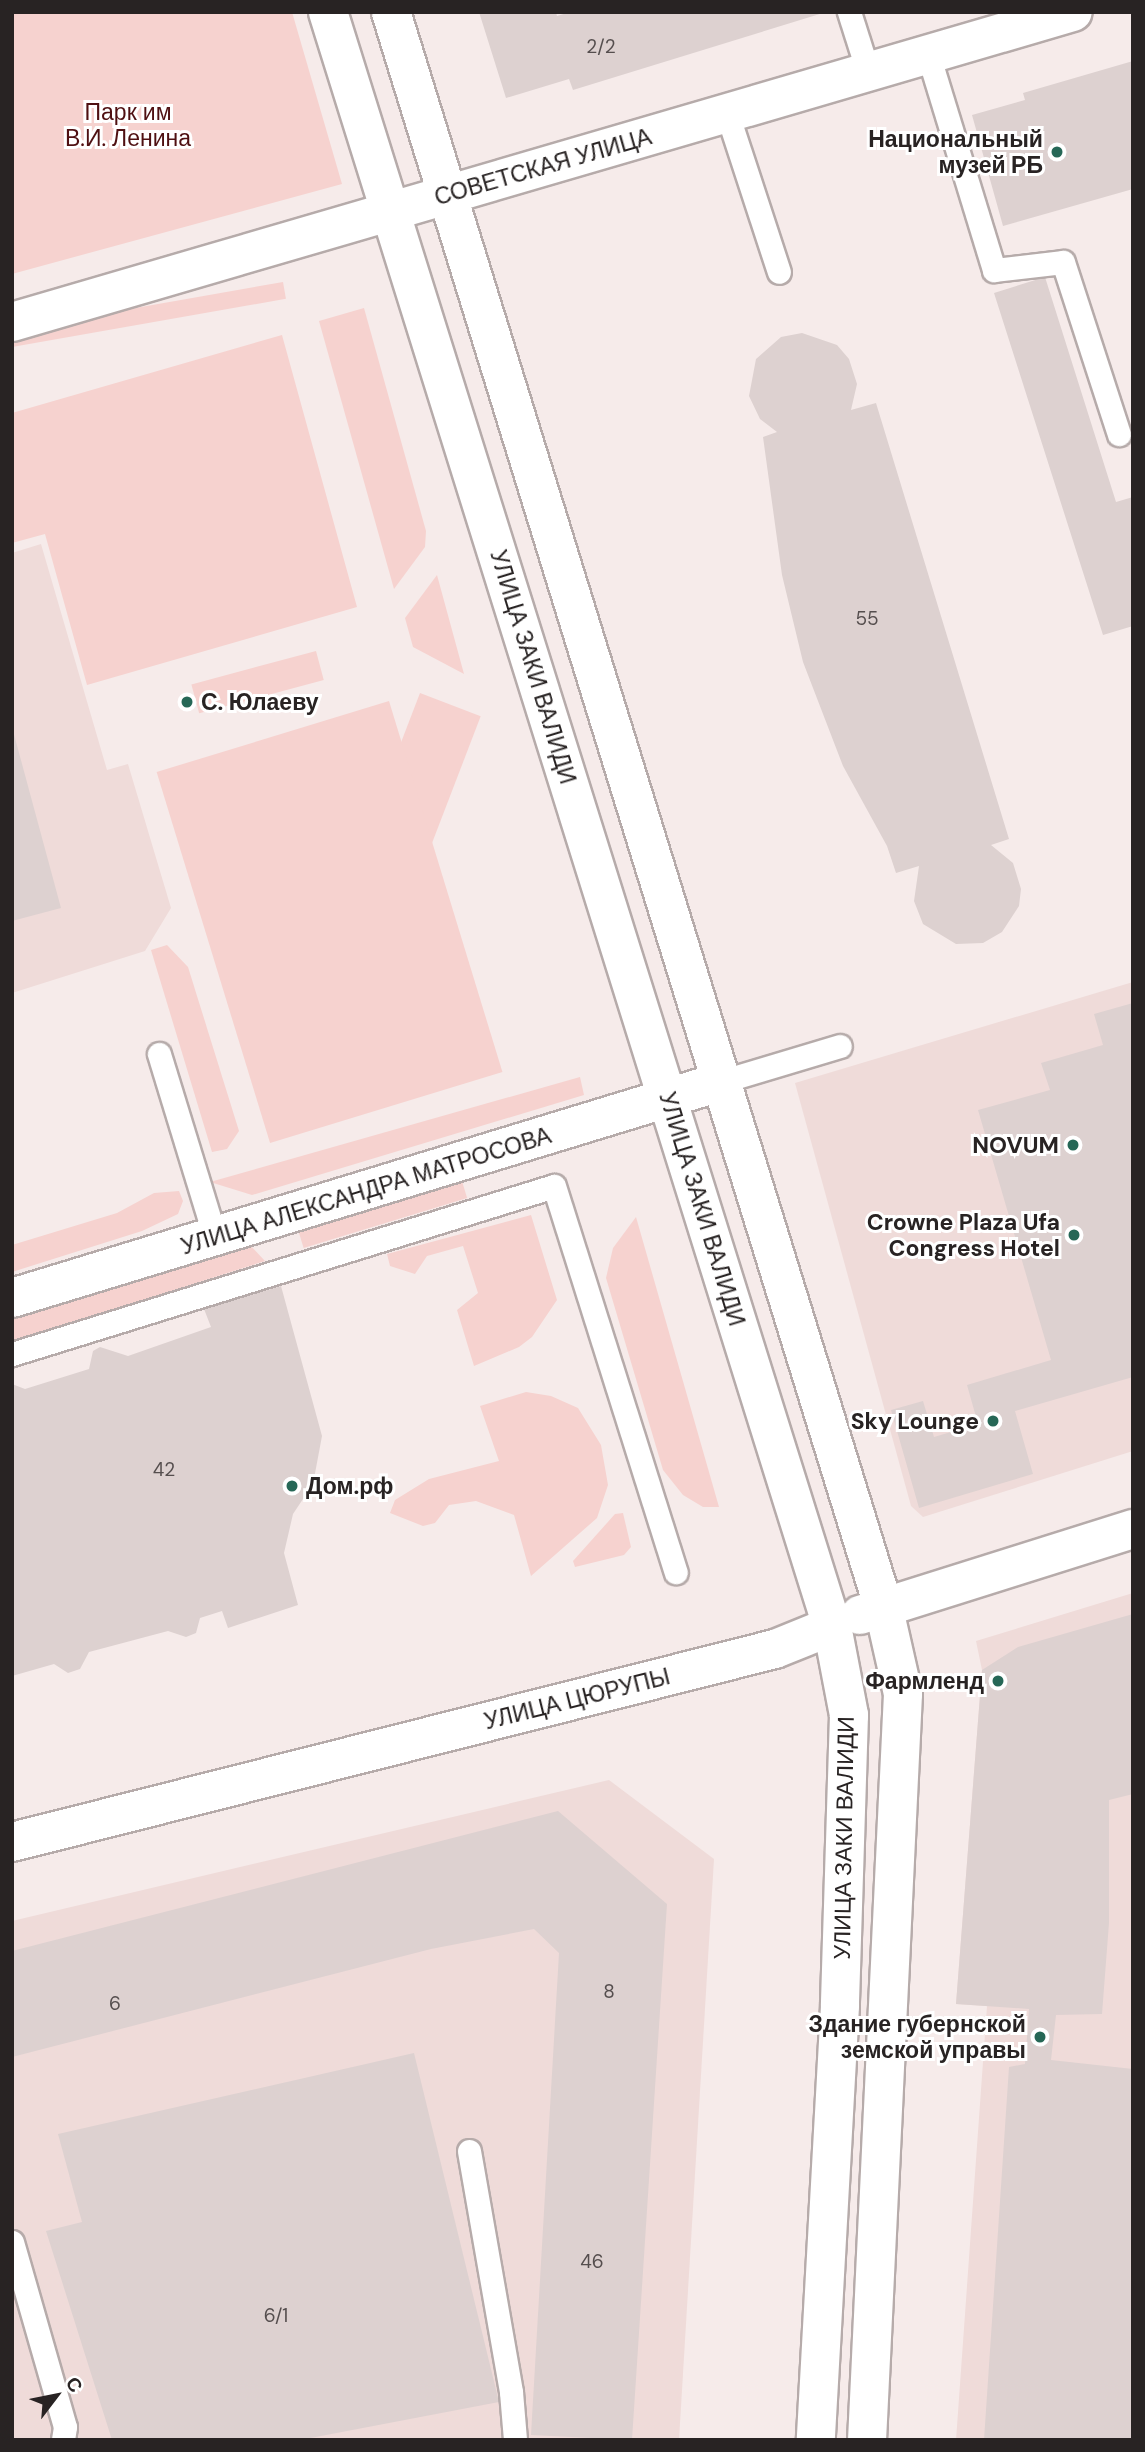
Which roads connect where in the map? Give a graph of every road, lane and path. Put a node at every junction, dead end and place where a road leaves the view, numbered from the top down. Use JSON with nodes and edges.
{"nodes":[{"id":1,"x":328,"y":12,"type":"edge"},
{"id":2,"x":391,"y":12,"type":"edge"},
{"id":3,"x":849,"y":12,"type":"edge"},
{"id":4,"x":1073,"y":12,"type":"edge"},
{"id":5,"x":928,"y":54,"type":"junction"},
{"id":6,"x":869,"y":72,"type":"junction"},
{"id":7,"x":727,"y":113,"type":"junction"},
{"id":8,"x":447,"y":195,"type":"junction"},
{"id":9,"x":389,"y":212,"type":"junction"},
{"id":10,"x":779,"y":272,"type":"dead end"},
{"id":11,"x":12,"y":322,"type":"edge"},
{"id":12,"x":1119,"y":434,"type":"dead end"},
{"id":13,"x":840,"y":1046,"type":"dead end"},
{"id":14,"x":159,"y":1054,"type":"dead end"},
{"id":15,"x":720,"y":1082,"type":"junction"},
{"id":16,"x":667,"y":1099,"type":"junction"},
{"id":17,"x":215,"y":1237,"type":"junction"},
{"id":18,"x":12,"y":1298,"type":"edge"},
{"id":19,"x":12,"y":1354,"type":"edge"},
{"id":20,"x":1133,"y":1529,"type":"edge"},
{"id":21,"x":676,"y":1572,"type":"dead end"},
{"id":22,"x":883,"y":1605,"type":"junction"},
{"id":23,"x":832,"y":1626,"type":"junction"},
{"id":24,"x":12,"y":1842,"type":"edge"},
{"id":25,"x":469,"y":2151,"type":"dead end"},
{"id":26,"x":12,"y":2242,"type":"edge"},
{"id":27,"x":63,"y":2440,"type":"edge"},
{"id":28,"x":515,"y":2440,"type":"edge"},
{"id":29,"x":816,"y":2440,"type":"edge"},
{"id":30,"x":867,"y":2440,"type":"edge"}],
"edges":[{"from":1,"to":9,"type":"main road","name":"УЛИЦА ЗАКИ ВАЛИДИ"},
{"from":2,"to":8,"type":"main road"},
{"from":3,"to":6,"type":"lane"},
{"from":4,"to":5,"type":"main road","name":"СОВЕТСКАЯ УЛИЦА"},
{"from":5,"to":6,"type":"main road","name":"СОВЕТСКАЯ УЛИЦА"},
{"from":5,"to":12,"type":"lane"},
{"from":6,"to":7,"type":"main road","name":"СОВЕТСКАЯ УЛИЦА"},
{"from":7,"to":8,"type":"main road","name":"СОВЕТСКАЯ УЛИЦА"},
{"from":7,"to":10,"type":"lane"},
{"from":8,"to":9,"type":"main road","name":"СОВЕТСКАЯ УЛИЦА"},
{"from":8,"to":15,"type":"main road"},
{"from":9,"to":11,"type":"main road","name":"СОВЕТСКАЯ УЛИЦА"},
{"from":9,"to":16,"type":"main road","name":"УЛИЦА ЗАКИ ВАЛИДИ"},
{"from":13,"to":15,"type":"lane"},
{"from":14,"to":17,"type":"lane"},
{"from":15,"to":16,"type":"main road","name":"УЛИЦА АЛЕКСАНДРА МАТРОСОВА"},
{"from":15,"to":22,"type":"main road"},
{"from":16,"to":17,"type":"main road","name":"УЛИЦА АЛЕКСАНДРА МАТРОСОВА"},
{"from":16,"to":23,"type":"main road","name":"УЛИЦА ЗАКИ ВАЛИДИ"},
{"from":17,"to":18,"type":"main road","name":"УЛИЦА АЛЕКСАНДРА МАТРОСОВА"},
{"from":19,"to":21,"type":"lane"},
{"from":20,"to":22,"type":"main road","name":"УЛИЦА ЦЮРУПЫ"},
{"from":22,"to":23,"type":"main road","name":"УЛИЦА ЦЮРУПЫ"},
{"from":22,"to":30,"type":"main road"},
{"from":23,"to":24,"type":"main road","name":"УЛИЦА ЦЮРУПЫ"},
{"from":23,"to":29,"type":"main road","name":"УЛИЦА ЗАКИ ВАЛИДИ"},
{"from":25,"to":28,"type":"lane"},
{"from":26,"to":27,"type":"lane"}]}
